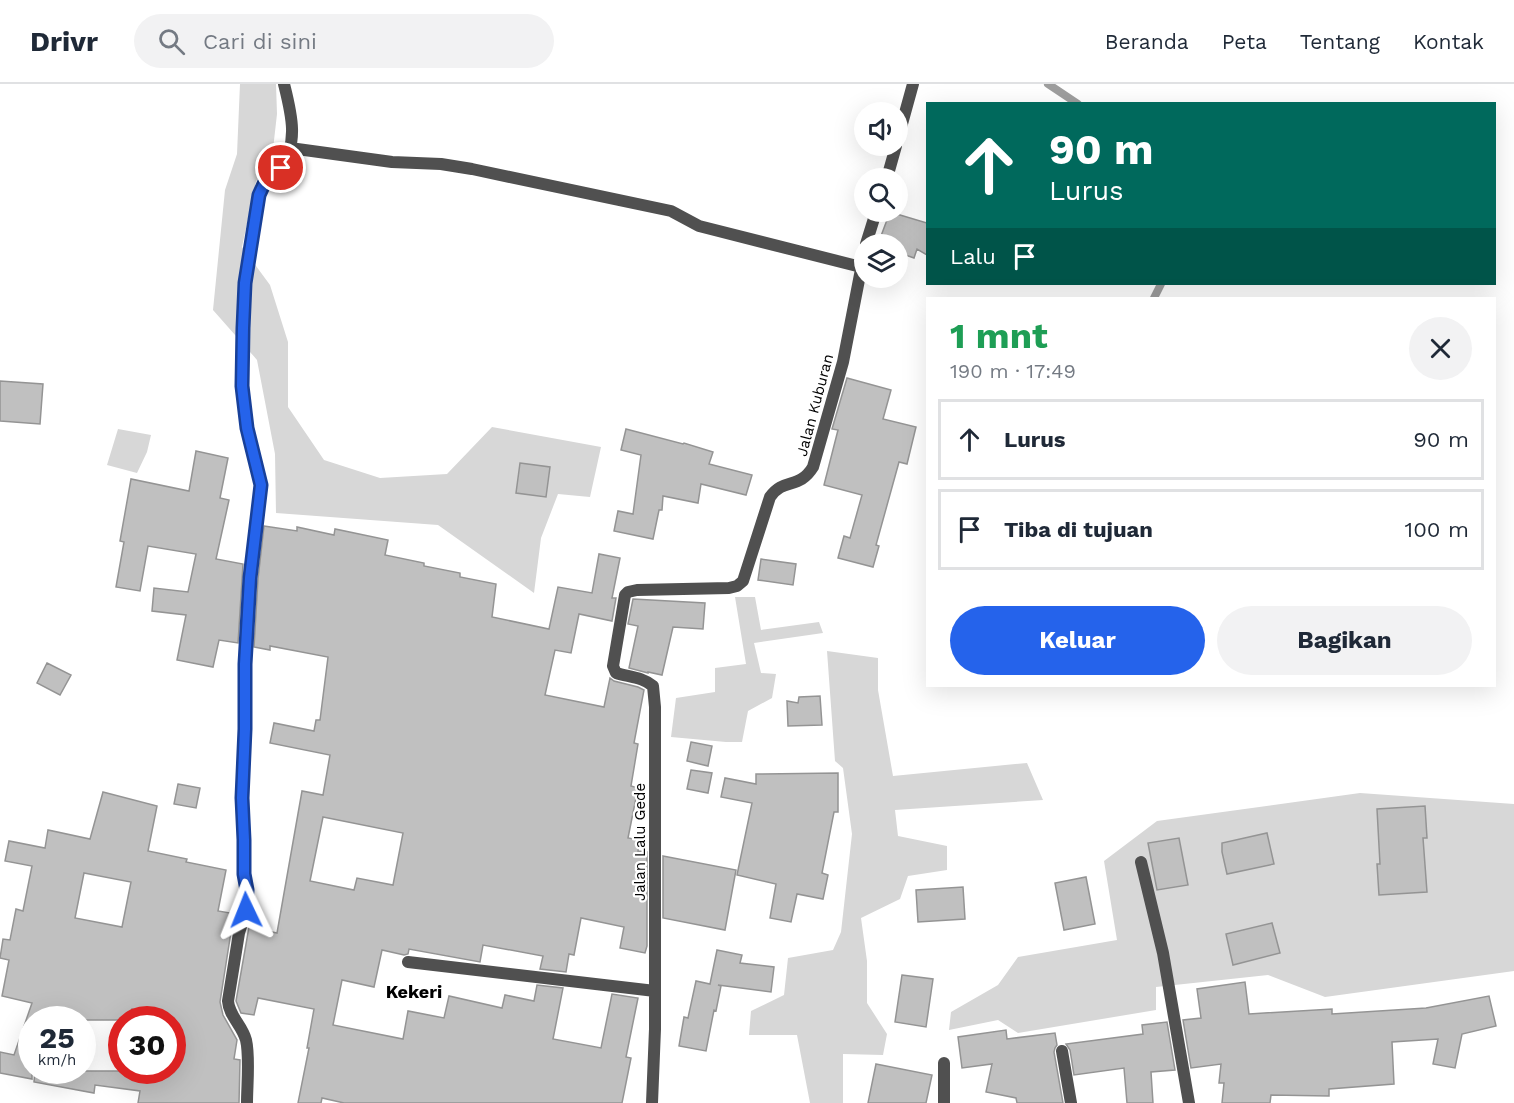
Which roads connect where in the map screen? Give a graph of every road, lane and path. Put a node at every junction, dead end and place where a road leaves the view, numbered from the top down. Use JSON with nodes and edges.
{"nodes":[{"id":1,"x":285,"y":84,"type":"edge"},
{"id":2,"x":913,"y":84,"type":"edge"},
{"id":3,"x":908,"y":103,"type":"edge"},
{"id":4,"x":290,"y":148,"type":"junction"},
{"id":5,"x":854,"y":265,"type":"edge"},
{"id":6,"x":857,"y":288,"type":"edge"},
{"id":7,"x":622,"y":609,"type":"joint"},
{"id":8,"x":1141,"y":862,"type":"dead end"},
{"id":9,"x":408,"y":962,"type":"dead end"},
{"id":10,"x":655,"y":991,"type":"junction"},
{"id":11,"x":1062,"y":1051,"type":"dead end"},
{"id":12,"x":944,"y":1063,"type":"dead end"},
{"id":13,"x":247,"y":1103,"type":"edge"},
{"id":14,"x":652,"y":1103,"type":"edge"},
{"id":15,"x":944,"y":1103,"type":"edge"},
{"id":16,"x":1071,"y":1103,"type":"edge"},
{"id":17,"x":1189,"y":1103,"type":"edge"}],
"edges":[{"from":1,"to":4,"type":"street"},
{"from":2,"to":3,"type":"street"},
{"from":4,"to":5,"type":"street"},
{"from":4,"to":13,"type":"street"},
{"from":6,"to":7,"type":"street","name":"Jalan Kuburan"},
{"from":7,"to":10,"type":"street","name":"Jalan Lalu Gede"},
{"from":8,"to":17,"type":"street"},
{"from":9,"to":10,"type":"street"},
{"from":10,"to":14,"type":"street","name":"Jalan Lalu Gede"},
{"from":11,"to":16,"type":"street"},
{"from":12,"to":15,"type":"street"}]}
